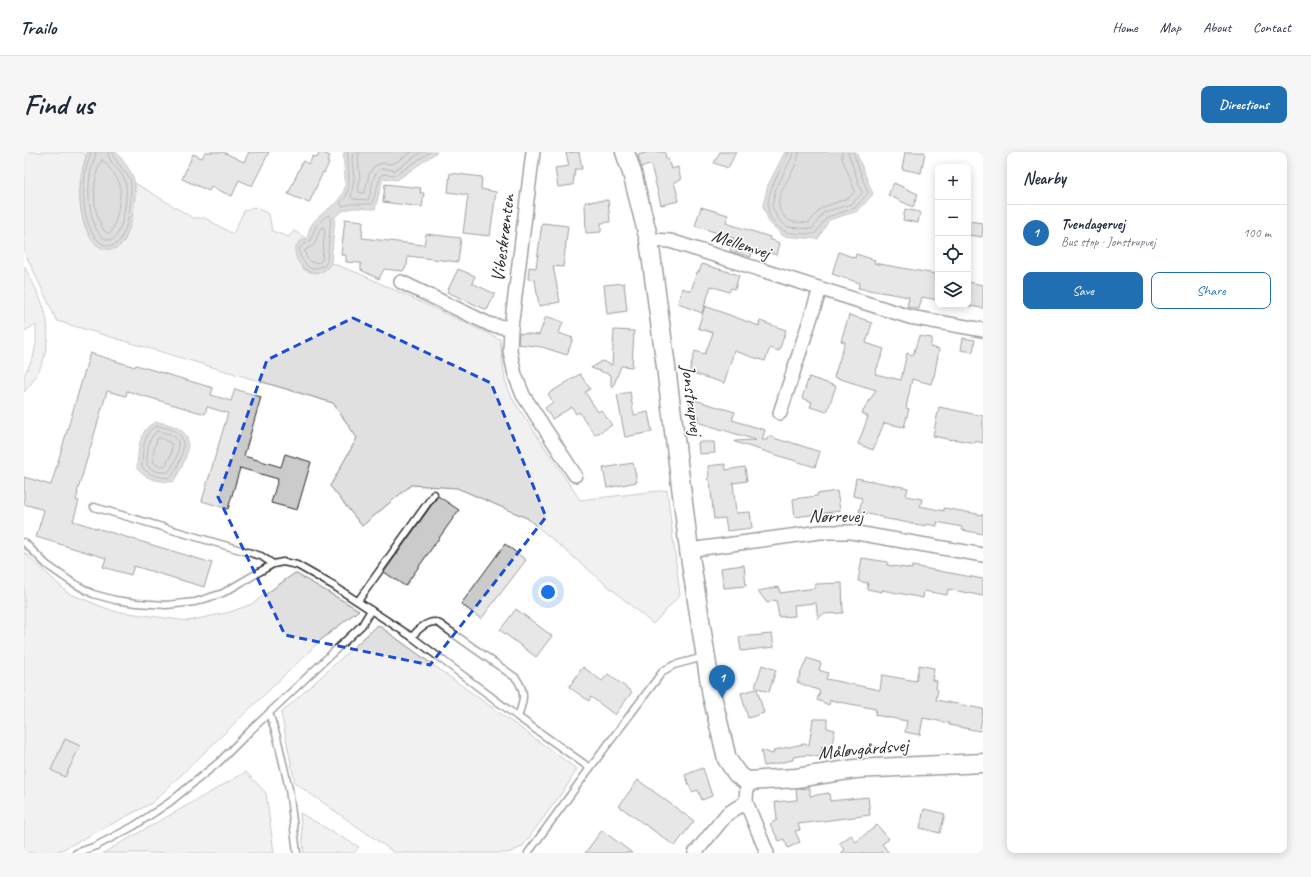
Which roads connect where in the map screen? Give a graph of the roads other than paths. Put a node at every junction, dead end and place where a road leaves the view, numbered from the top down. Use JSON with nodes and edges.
{"nodes":[{"id":1,"x":533,"y":152,"type":"edge"},
{"id":2,"x":625,"y":152,"type":"edge"},
{"id":3,"x":649,"y":240,"type":"junction"},
{"id":4,"x":401,"y":282,"type":"dead end"},
{"id":5,"x":820,"y":289,"type":"junction"},
{"id":6,"x":511,"y":328,"type":"junction"},
{"id":7,"x":983,"y":330,"type":"edge"},
{"id":8,"x":780,"y":413,"type":"dead end"},
{"id":9,"x":575,"y":475,"type":"dead end"},
{"id":10,"x":434,"y":494,"type":"dead end"},
{"id":11,"x":94,"y":507,"type":"dead end"},
{"id":12,"x":24,"y":542,"type":"edge"},
{"id":13,"x":689,"y":550,"type":"junction"},
{"id":14,"x":983,"y":555,"type":"edge"},
{"id":15,"x":273,"y":564,"type":"junction"},
{"id":16,"x":358,"y":601,"type":"junction"},
{"id":17,"x":372,"y":610,"type":"junction"},
{"id":18,"x":412,"y":637,"type":"junction"},
{"id":19,"x":705,"y":656,"type":"junction"},
{"id":20,"x":270,"y":713,"type":"junction"},
{"id":21,"x":518,"y":717,"type":"junction"},
{"id":22,"x":983,"y":763,"type":"edge"},
{"id":23,"x":590,"y":768,"type":"junction"},
{"id":24,"x":748,"y":781,"type":"junction"},
{"id":25,"x":746,"y":802,"type":"junction"},
{"id":26,"x":76,"y":853,"type":"edge"},
{"id":27,"x":297,"y":853,"type":"edge"},
{"id":28,"x":529,"y":853,"type":"edge"},
{"id":29,"x":695,"y":853,"type":"edge"},
{"id":30,"x":767,"y":853,"type":"edge"}],
"edges":[{"from":1,"to":6,"type":"street","name":"Vibeskrænten"},
{"from":2,"to":3,"type":"street","name":"Jonstrupvej"},
{"from":3,"to":5,"type":"street","name":"Mellemvej"},
{"from":3,"to":13,"type":"street","name":"Jonstrupvej"},
{"from":4,"to":6,"type":"street"},
{"from":5,"to":7,"type":"street","name":"Mellemvej"},
{"from":5,"to":8,"type":"street"},
{"from":6,"to":9,"type":"street","name":"Vibeskrænten"},
{"from":10,"to":16,"type":"lane"},
{"from":11,"to":15,"type":"lane"},
{"from":12,"to":15,"type":"lane"},
{"from":13,"to":14,"type":"street","name":"Nørrevej"},
{"from":13,"to":19,"type":"street","name":"Jonstrupvej"},
{"from":15,"to":16,"type":"lane"},
{"from":16,"to":17,"type":"lane"},
{"from":17,"to":18,"type":"lane"},
{"from":17,"to":20,"type":"lane"},
{"from":18,"to":21,"type":"lane"},
{"from":18,"to":21,"type":"lane"},
{"from":19,"to":23,"type":"lane"},
{"from":19,"to":24,"type":"street","name":"Jonstrupvej"},
{"from":20,"to":26,"type":"lane"},
{"from":20,"to":27,"type":"lane"},
{"from":21,"to":23,"type":"lane"},
{"from":22,"to":24,"type":"street","name":"Måløvgårdsvej"},
{"from":23,"to":28,"type":"lane"},
{"from":24,"to":25,"type":"street"},
{"from":25,"to":29,"type":"street"},
{"from":25,"to":30,"type":"street"}]}
